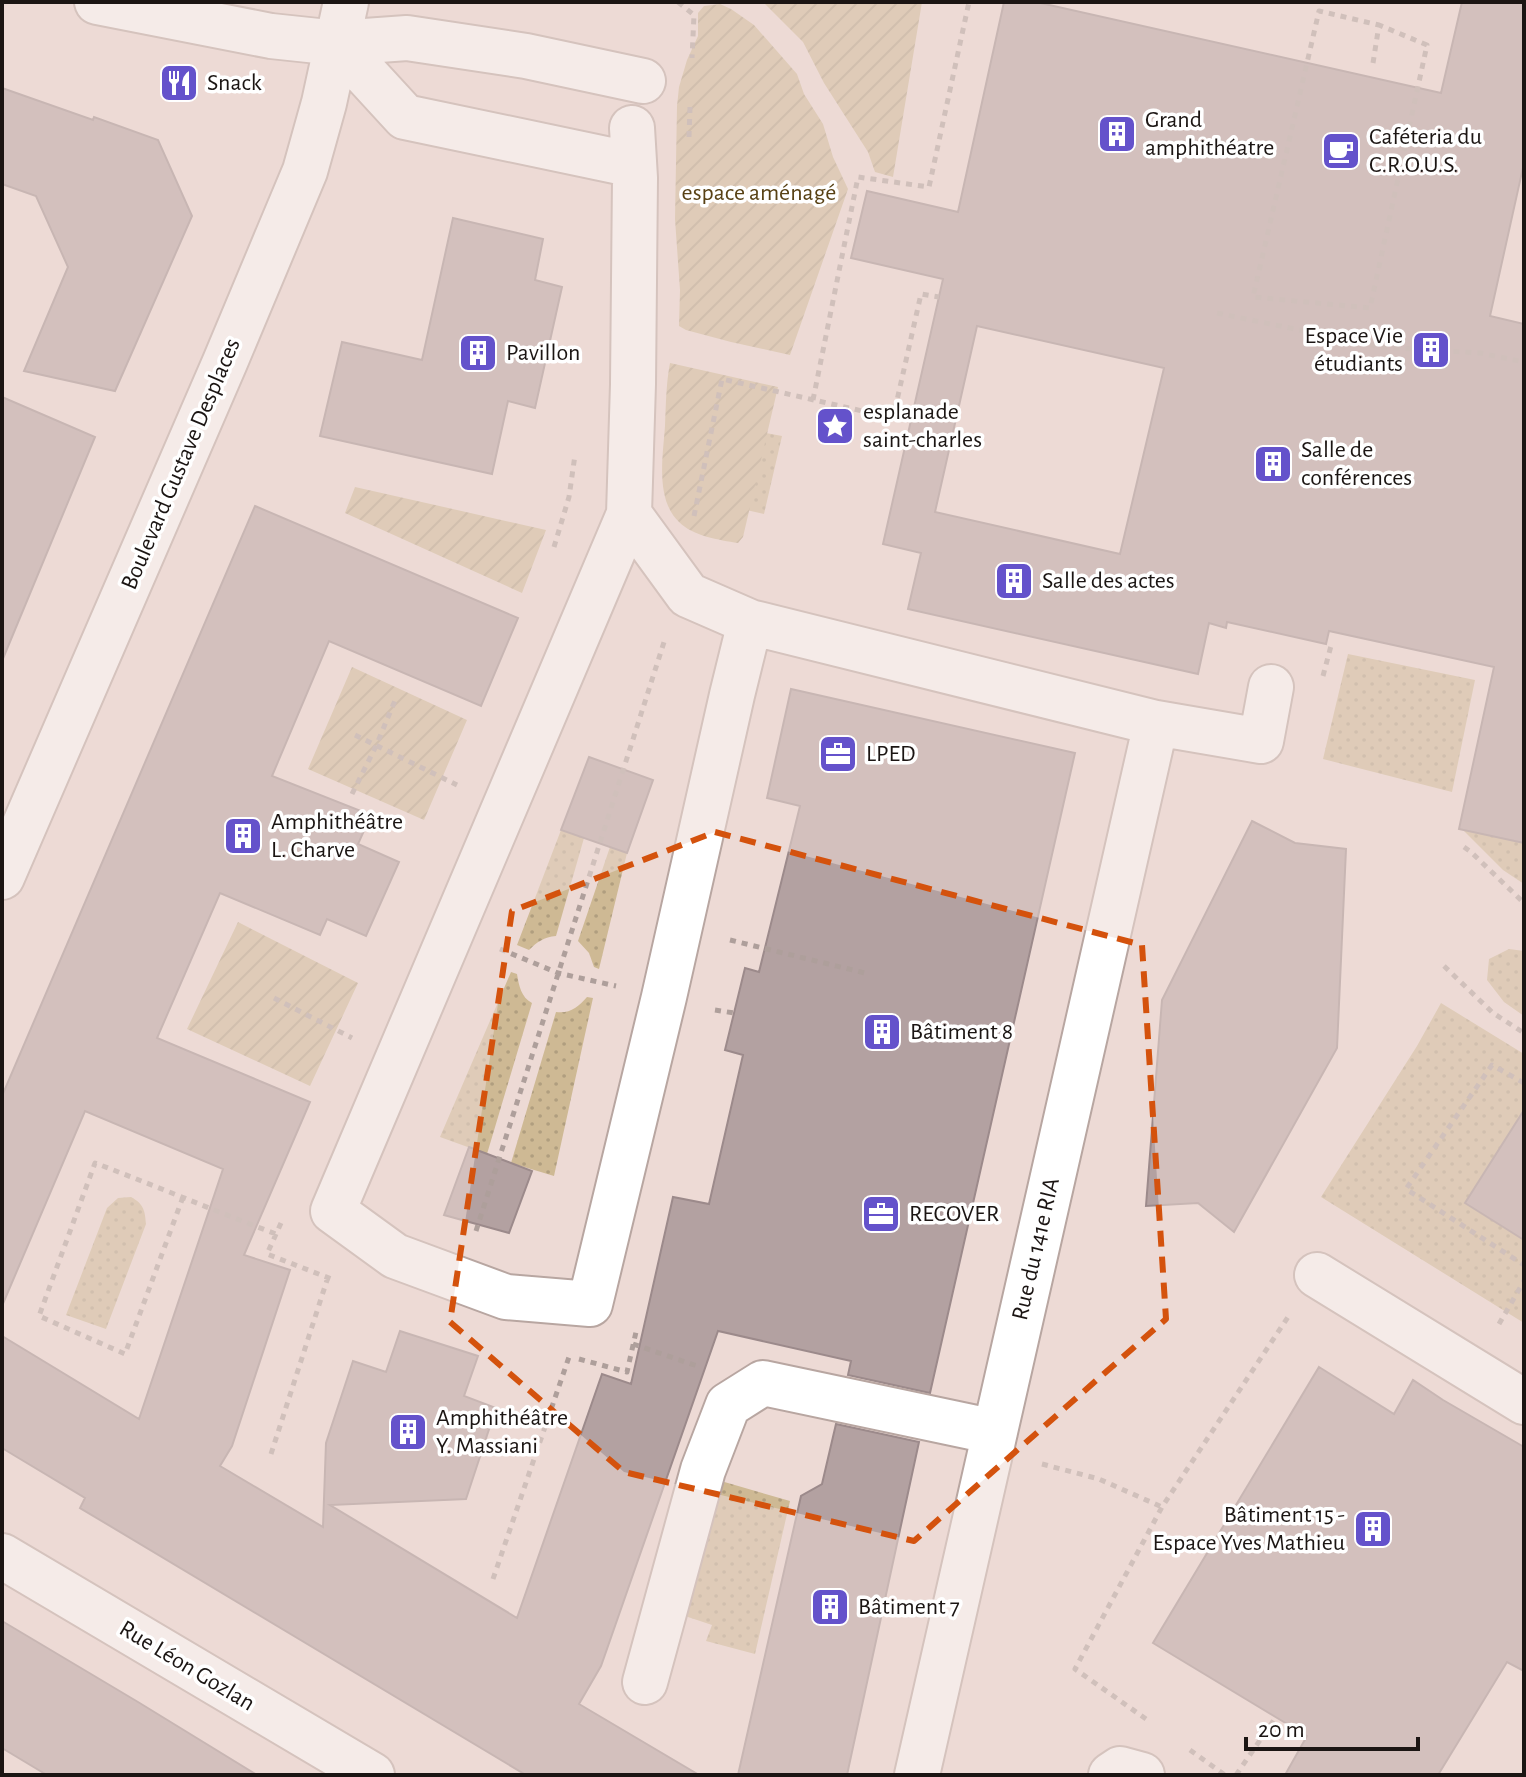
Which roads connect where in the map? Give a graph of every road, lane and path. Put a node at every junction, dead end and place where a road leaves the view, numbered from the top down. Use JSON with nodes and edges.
{"nodes":[{"id":1,"x":97,"y":2,"type":"edge"},
{"id":2,"x":969,"y":2,"type":"edge"},
{"id":3,"x":341,"y":22,"type":"edge"},
{"id":4,"x":1379,"y":25,"type":"junction"},
{"id":5,"x":1373,"y":63,"type":"dead end"},
{"id":6,"x":643,"y":81,"type":"dead end"},
{"id":7,"x":939,"y":297,"type":"dead end"},
{"id":8,"x":1217,"y":313,"type":"dead end"},
{"id":9,"x":1524,"y":362,"type":"edge"},
{"id":10,"x":813,"y":400,"type":"junction"},
{"id":11,"x":575,"y":451,"type":"dead end"},
{"id":12,"x":629,"y":514,"type":"junction"},
{"id":13,"x":552,"y":552,"type":"dead end"},
{"id":14,"x":680,"y":587,"type":"junction"},
{"id":15,"x":750,"y":622,"type":"junction"},
{"id":16,"x":1271,"y":687,"type":"dead end"},
{"id":17,"x":396,"y":698,"type":"dead end"},
{"id":18,"x":1156,"y":723,"type":"junction"},
{"id":19,"x":355,"y":735,"type":"dead end"},
{"id":20,"x":376,"y":746,"type":"junction"},
{"id":21,"x":461,"y":787,"type":"dead end"},
{"id":22,"x":352,"y":794,"type":"dead end"},
{"id":23,"x":1464,"y":847,"type":"dead end"},
{"id":24,"x":2,"y":877,"type":"edge"},
{"id":25,"x":1524,"y":903,"type":"edge"},
{"id":26,"x":453,"y":929,"type":"junction"},
{"id":27,"x":726,"y":954,"type":"dead end"},
{"id":28,"x":1444,"y":966,"type":"dead end"},
{"id":29,"x":558,"y":973,"type":"junction"},
{"id":30,"x":865,"y":973,"type":"dead end"},
{"id":31,"x":664,"y":997,"type":"junction"},
{"id":32,"x":274,"y":998,"type":"dead end"},
{"id":33,"x":734,"y":1013,"type":"dead end"},
{"id":34,"x":1524,"y":1033,"type":"edge"},
{"id":35,"x":356,"y":1040,"type":"dead end"},
{"id":36,"x":1524,"y":1083,"type":"edge"},
{"id":37,"x":183,"y":1197,"type":"junction"},
{"id":38,"x":282,"y":1220,"type":"dead end"},
{"id":39,"x":276,"y":1234,"type":"junction"},
{"id":40,"x":1524,"y":1265,"type":"edge"},
{"id":41,"x":1317,"y":1275,"type":"joint"},
{"id":42,"x":328,"y":1277,"type":"junction"},
{"id":43,"x":460,"y":1280,"type":"junction"},
{"id":44,"x":341,"y":1283,"type":"dead end"},
{"id":45,"x":637,"y":1329,"type":"dead end"},
{"id":46,"x":633,"y":1344,"type":"junction"},
{"id":47,"x":699,"y":1366,"type":"dead end"},
{"id":48,"x":1524,"y":1402,"type":"edge"},
{"id":49,"x":995,"y":1432,"type":"junction"},
{"id":50,"x":271,"y":1454,"type":"dead end"},
{"id":51,"x":1061,"y":1470,"type":"dead end"},
{"id":52,"x":1162,"y":1507,"type":"junction"},
{"id":53,"x":2,"y":1556,"type":"edge"},
{"id":54,"x":493,"y":1579,"type":"dead end"},
{"id":55,"x":645,"y":1682,"type":"dead end"},
{"id":56,"x":1276,"y":1717,"type":"dead end"},
{"id":57,"x":1150,"y":1722,"type":"dead end"},
{"id":58,"x":1187,"y":1749,"type":"dead end"},
{"id":59,"x":372,"y":1775,"type":"edge"},
{"id":60,"x":917,"y":1775,"type":"edge"},
{"id":61,"x":1111,"y":1775,"type":"edge"},
{"id":62,"x":1142,"y":1775,"type":"edge"},
{"id":63,"x":1225,"y":1775,"type":"edge"},
{"id":64,"x":1236,"y":1775,"type":"edge"}],
"edges":[{"from":1,"to":3,"type":"street"},
{"from":2,"to":10,"type":"path"},
{"from":3,"to":6,"type":"street"},
{"from":3,"to":12,"type":"street"},
{"from":3,"to":24,"type":"street","name":"Boulevard Gustave Desplaces"},
{"from":4,"to":4,"type":"path"},
{"from":4,"to":5,"type":"path"},
{"from":7,"to":10,"type":"path"},
{"from":8,"to":9,"type":"path"},
{"from":10,"to":14,"type":"path"},
{"from":11,"to":13,"type":"path"},
{"from":12,"to":14,"type":"street"},
{"from":12,"to":26,"type":"street"},
{"from":14,"to":15,"type":"street"},
{"from":14,"to":29,"type":"path"},
{"from":15,"to":18,"type":"street"},
{"from":15,"to":31,"type":"street"},
{"from":16,"to":18,"type":"street"},
{"from":17,"to":20,"type":"path"},
{"from":18,"to":49,"type":"street","name":"Rue du 141e RIA"},
{"from":19,"to":20,"type":"path"},
{"from":20,"to":21,"type":"path"},
{"from":20,"to":22,"type":"path"},
{"from":23,"to":25,"type":"path"},
{"from":26,"to":29,"type":"path"},
{"from":26,"to":43,"type":"street"},
{"from":27,"to":30,"type":"path"},
{"from":28,"to":34,"type":"path"},
{"from":29,"to":31,"type":"path"},
{"from":29,"to":43,"type":"path"},
{"from":31,"to":33,"type":"path"},
{"from":31,"to":43,"type":"street"},
{"from":32,"to":35,"type":"path"},
{"from":36,"to":40,"type":"path"},
{"from":37,"to":37,"type":"path"},
{"from":37,"to":39,"type":"path"},
{"from":38,"to":39,"type":"path"},
{"from":39,"to":42,"type":"path"},
{"from":41,"to":48,"type":"street"},
{"from":41,"to":52,"type":"path"},
{"from":42,"to":44,"type":"path"},
{"from":42,"to":50,"type":"path"},
{"from":45,"to":46,"type":"path"},
{"from":46,"to":47,"type":"path"},
{"from":46,"to":54,"type":"path"},
{"from":49,"to":55,"type":"street"},
{"from":49,"to":60,"type":"street","name":"Rue du 141e RIA"},
{"from":51,"to":52,"type":"path"},
{"from":52,"to":57,"type":"path"},
{"from":53,"to":59,"type":"street","name":"Rue Léon Gozlan"},
{"from":56,"to":64,"type":"path"},
{"from":58,"to":63,"type":"path"},
{"from":61,"to":62,"type":"street"}]}
